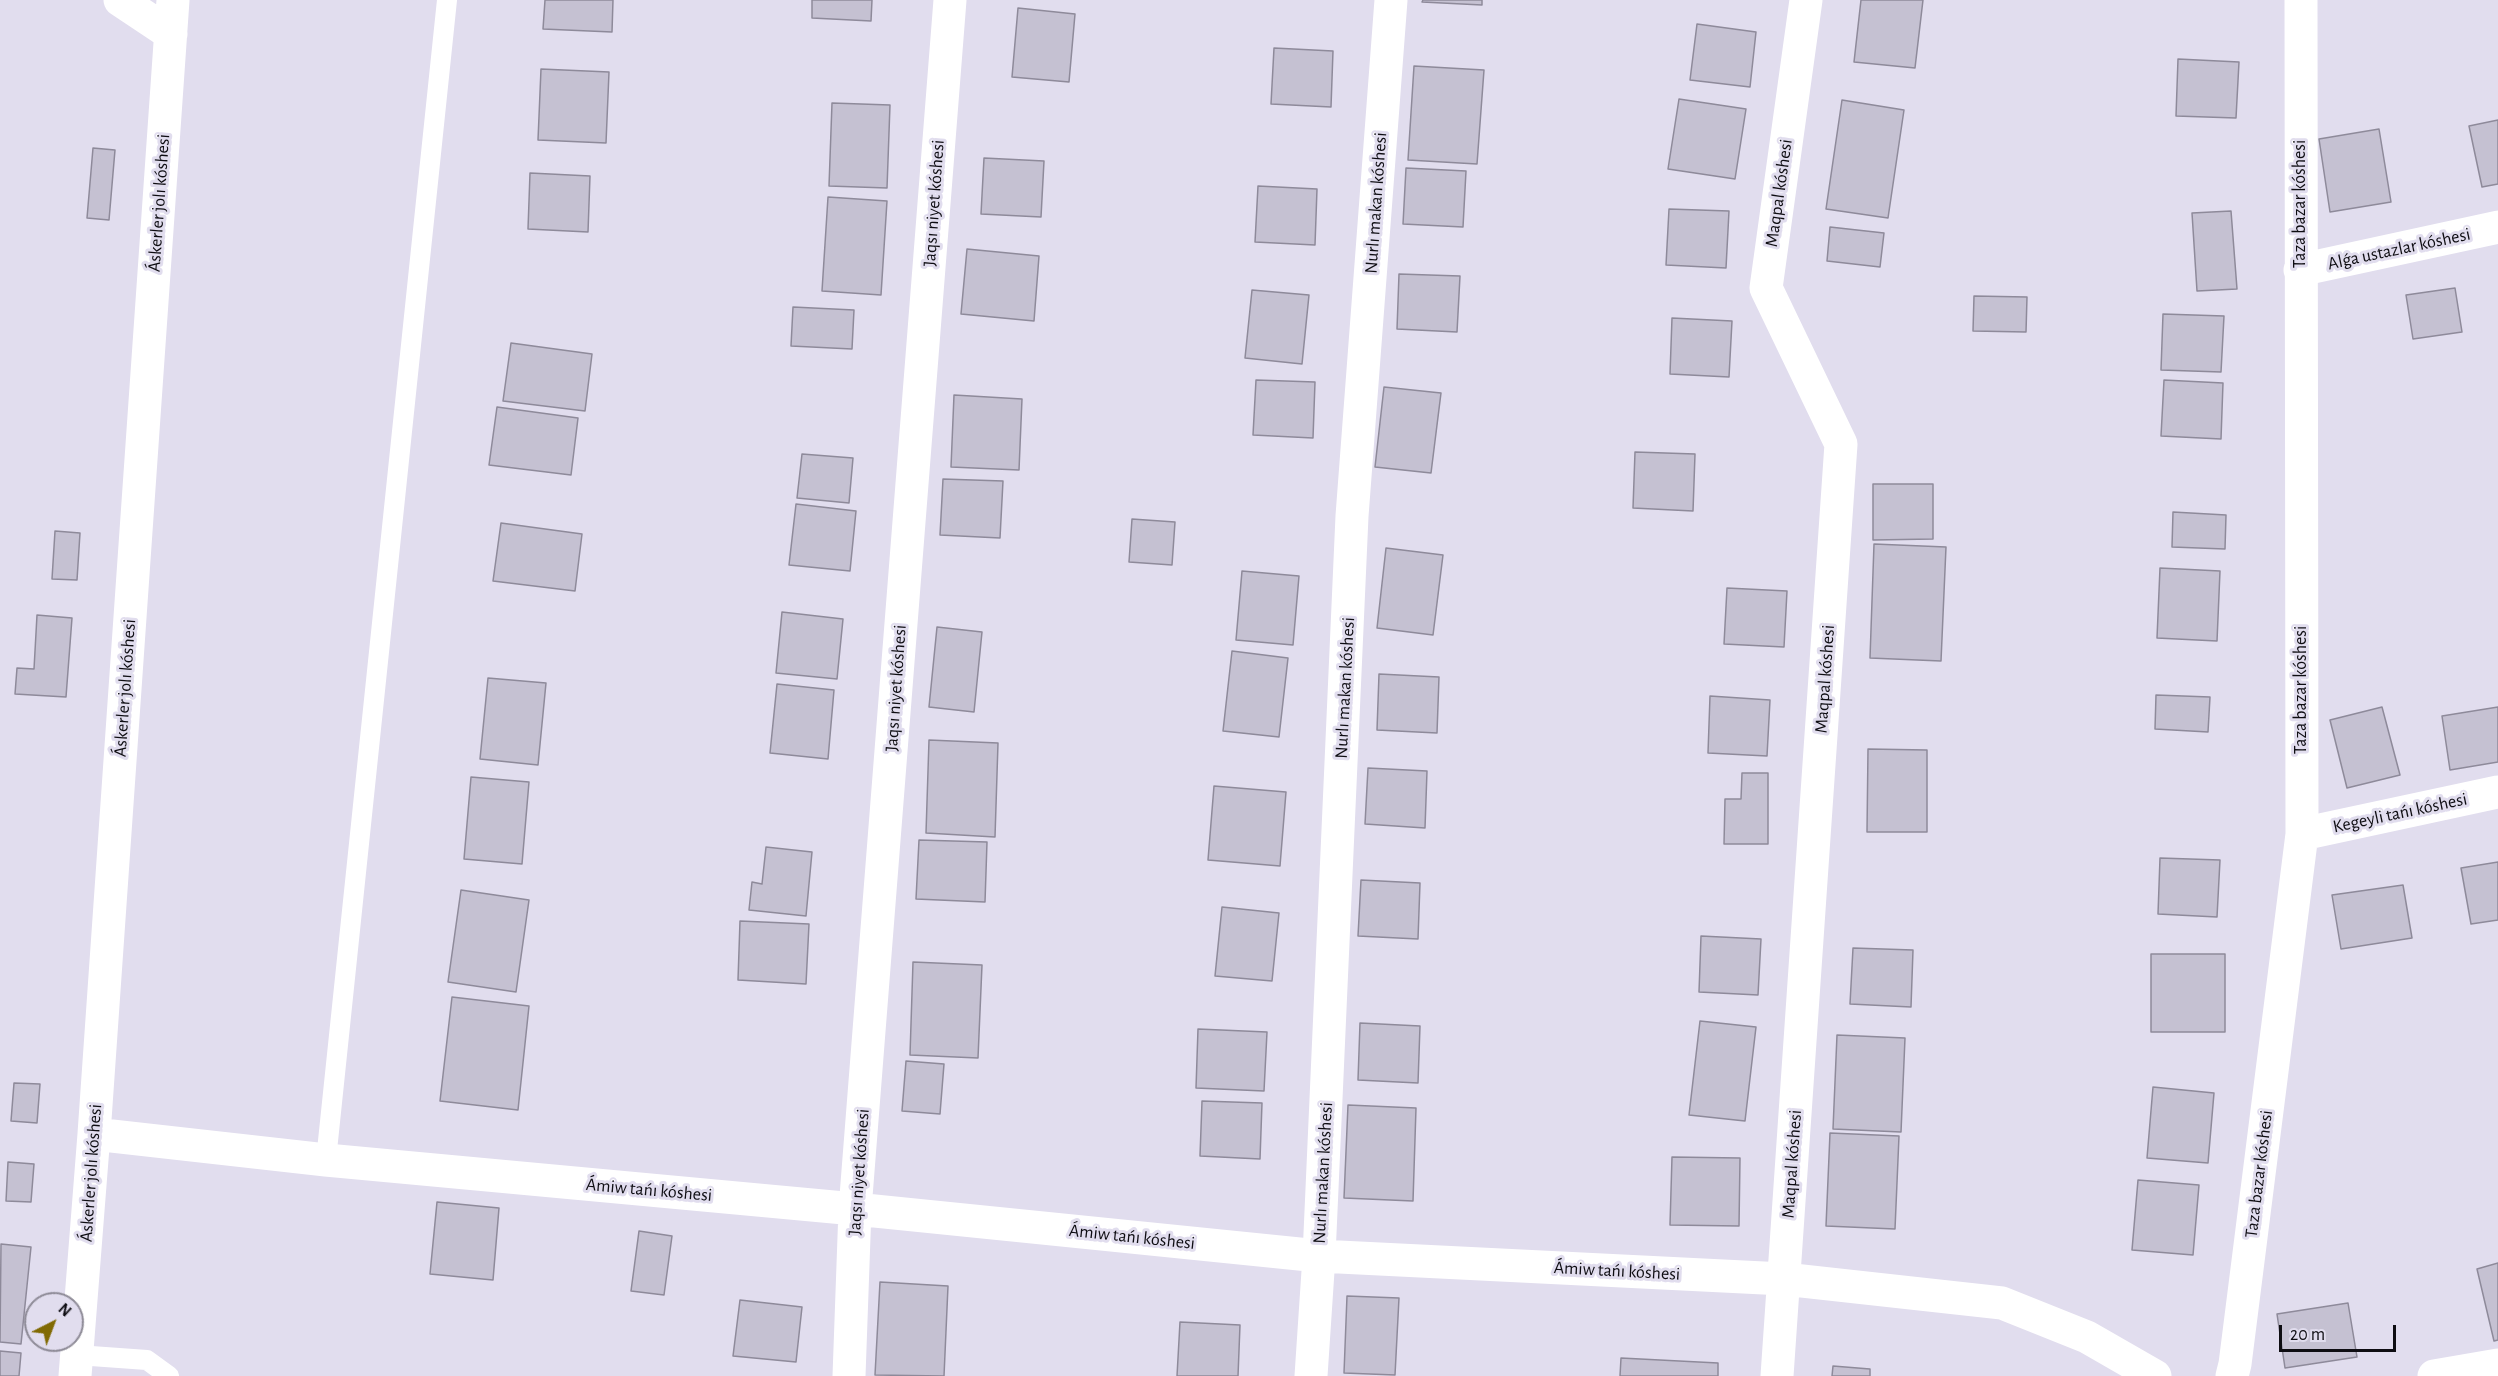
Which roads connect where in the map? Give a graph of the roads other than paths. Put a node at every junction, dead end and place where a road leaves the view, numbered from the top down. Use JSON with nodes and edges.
{"nodes":[{"id":1,"x":120,"y":0,"type":"edge"},
{"id":2,"x":173,"y":0,"type":"edge"},
{"id":3,"x":447,"y":0,"type":"edge"},
{"id":4,"x":950,"y":0,"type":"edge"},
{"id":5,"x":1391,"y":0,"type":"edge"},
{"id":6,"x":1806,"y":0,"type":"edge"},
{"id":7,"x":2301,"y":0,"type":"edge"},
{"id":8,"x":171,"y":34,"type":"junction"},
{"id":9,"x":2498,"y":227,"type":"edge"},
{"id":10,"x":2300,"y":270,"type":"junction"},
{"id":11,"x":2498,"y":792,"type":"edge"},
{"id":12,"x":2302,"y":834,"type":"junction"},
{"id":13,"x":94,"y":1134,"type":"junction"},
{"id":14,"x":326,"y":1160,"type":"junction"},
{"id":15,"x":855,"y":1209,"type":"junction"},
{"id":16,"x":1319,"y":1256,"type":"junction"},
{"id":17,"x":1784,"y":1279,"type":"junction"},
{"id":18,"x":76,"y":1365,"type":"edge"},
{"id":19,"x":2498,"y":1365,"type":"edge"},
{"id":20,"x":169,"y":1376,"type":"edge"},
{"id":21,"x":849,"y":1376,"type":"edge"},
{"id":22,"x":1311,"y":1376,"type":"edge"},
{"id":23,"x":1777,"y":1376,"type":"edge"},
{"id":24,"x":2155,"y":1376,"type":"edge"},
{"id":25,"x":2232,"y":1376,"type":"edge"},
{"id":26,"x":2434,"y":1376,"type":"edge"}],
"edges":[{"from":1,"to":8,"type":"street"},
{"from":2,"to":8,"type":"street","name":"Áskerler jolı kóshesi"},
{"from":3,"to":14,"type":"lane"},
{"from":4,"to":15,"type":"street","name":"Jaqsı niyet kóshesi"},
{"from":5,"to":16,"type":"street","name":"Nurlı makan kóshesi"},
{"from":6,"to":17,"type":"street","name":"Maqpal kóshesi"},
{"from":7,"to":10,"type":"street","name":"Taza bazar kóshesi"},
{"from":8,"to":13,"type":"street","name":"Áskerler jolı kóshesi"},
{"from":9,"to":10,"type":"street","name":"Alǵa ustazlar kóshesi"},
{"from":10,"to":12,"type":"street","name":"Taza bazar kóshesi"},
{"from":11,"to":12,"type":"street","name":"Kegeyli tańı kóshesi"},
{"from":12,"to":25,"type":"street","name":"Taza bazar kóshesi"},
{"from":13,"to":14,"type":"street","name":"Ámiw tańı kóshesi"},
{"from":13,"to":18,"type":"street","name":"Áskerler jolı kóshesi"},
{"from":14,"to":15,"type":"street","name":"Ámiw tańı kóshesi"},
{"from":15,"to":16,"type":"street","name":"Ámiw tańı kóshesi"},
{"from":15,"to":21,"type":"street","name":"Jaqsı niyet kóshesi"},
{"from":16,"to":17,"type":"street","name":"Ámiw tańı kóshesi"},
{"from":16,"to":22,"type":"street","name":"Nurlı makan kóshesi"},
{"from":17,"to":23,"type":"street","name":"Maqpal kóshesi"},
{"from":17,"to":24,"type":"street","name":"Ámiw tańı kóshesi"},
{"from":18,"to":20,"type":"lane"},
{"from":19,"to":26,"type":"street"}]}
